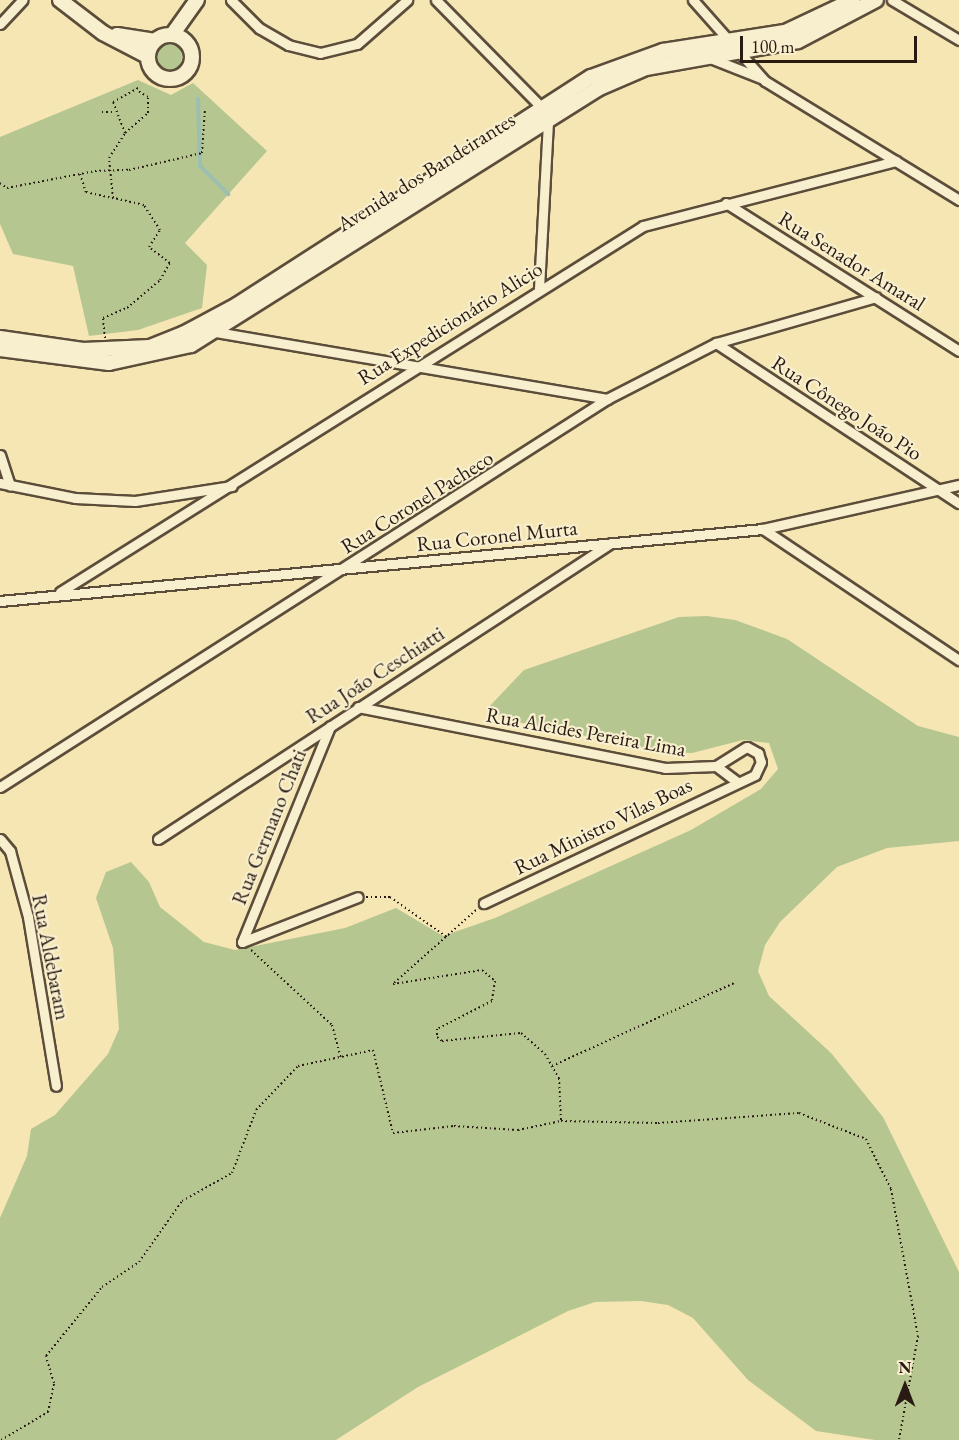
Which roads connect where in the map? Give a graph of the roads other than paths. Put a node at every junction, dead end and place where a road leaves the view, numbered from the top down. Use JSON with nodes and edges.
{"nodes":[{"id":1,"x":22,"y":0,"type":"edge"},
{"id":2,"x":60,"y":0,"type":"edge"},
{"id":3,"x":197,"y":0,"type":"edge"},
{"id":4,"x":231,"y":0,"type":"edge"},
{"id":5,"x":407,"y":0,"type":"edge"},
{"id":6,"x":436,"y":0,"type":"edge"},
{"id":7,"x":693,"y":0,"type":"edge"},
{"id":8,"x":853,"y":0,"type":"edge"},
{"id":9,"x":876,"y":0,"type":"edge"},
{"id":10,"x":892,"y":0,"type":"edge"},
{"id":11,"x":0,"y":24,"type":"edge"},
{"id":12,"x":103,"y":33,"type":"junction"},
{"id":13,"x":172,"y":35,"type":"junction"},
{"id":14,"x":734,"y":40,"type":"junction"},
{"id":15,"x":959,"y":40,"type":"edge"},
{"id":16,"x":154,"y":42,"type":"junction"},
{"id":17,"x":742,"y":52,"type":"junction"},
{"id":18,"x":147,"y":56,"type":"junction"},
{"id":19,"x":708,"y":57,"type":"junction"},
{"id":20,"x":765,"y":81,"type":"junction"},
{"id":21,"x":545,"y":114,"type":"junction"},
{"id":22,"x":896,"y":161,"type":"junction"},
{"id":23,"x":959,"y":200,"type":"edge"},
{"id":24,"x":726,"y":203,"type":"junction"},
{"id":25,"x":539,"y":288,"type":"junction"},
{"id":26,"x":876,"y":297,"type":"junction"},
{"id":27,"x":198,"y":328,"type":"junction"},
{"id":28,"x":214,"y":332,"type":"junction"},
{"id":29,"x":0,"y":338,"type":"edge"},
{"id":30,"x":716,"y":343,"type":"junction"},
{"id":31,"x":0,"y":349,"type":"edge"},
{"id":32,"x":959,"y":351,"type":"edge"},
{"id":33,"x":409,"y":369,"type":"junction"},
{"id":34,"x":607,"y":399,"type":"junction"},
{"id":35,"x":0,"y":455,"type":"edge"},
{"id":36,"x":5,"y":484,"type":"edge"},
{"id":37,"x":237,"y":485,"type":"junction"},
{"id":38,"x":959,"y":485,"type":"edge"},
{"id":39,"x":939,"y":490,"type":"junction"},
{"id":40,"x":959,"y":503,"type":"edge"},
{"id":41,"x":763,"y":529,"type":"junction"},
{"id":42,"x":613,"y":542,"type":"junction"},
{"id":43,"x":342,"y":570,"type":"junction"},
{"id":44,"x":58,"y":593,"type":"junction"},
{"id":45,"x":0,"y":601,"type":"edge"},
{"id":46,"x":959,"y":660,"type":"edge"},
{"id":47,"x":358,"y":707,"type":"junction"},
{"id":48,"x":330,"y":726,"type":"junction"},
{"id":49,"x":716,"y":766,"type":"junction"},
{"id":50,"x":737,"y":782,"type":"junction"},
{"id":51,"x":0,"y":787,"type":"edge"},
{"id":52,"x":0,"y":839,"type":"edge"},
{"id":53,"x":158,"y":839,"type":"dead end"},
{"id":54,"x":358,"y":897,"type":"road end"},
{"id":55,"x":484,"y":903,"type":"road end"},
{"id":56,"x":56,"y":1086,"type":"dead end"}],
"edges":[{"from":1,"to":11,"type":"street"},
{"from":2,"to":12,"type":"street"},
{"from":3,"to":13,"type":"street"},
{"from":4,"to":5,"type":"street"},
{"from":6,"to":21,"type":"street"},
{"from":7,"to":14,"type":"street"},
{"from":8,"to":14,"type":"street","name":"Avenida dos Bandeirantes"},
{"from":9,"to":17,"type":"street","name":"Avenida dos Bandeirantes"},
{"from":10,"to":15,"type":"street"},
{"from":12,"to":16,"type":"street"},
{"from":12,"to":18,"type":"street"},
{"from":13,"to":16,"type":"street"},
{"from":13,"to":18,"type":"street"},
{"from":14,"to":17,"type":"street"},
{"from":14,"to":21,"type":"street","name":"Avenida dos Bandeirantes"},
{"from":16,"to":18,"type":"street"},
{"from":17,"to":19,"type":"street","name":"Avenida dos Bandeirantes"},
{"from":17,"to":20,"type":"street"},
{"from":19,"to":20,"type":"street"},
{"from":19,"to":21,"type":"street","name":"Avenida dos Bandeirantes"},
{"from":20,"to":22,"type":"street"},
{"from":21,"to":25,"type":"street"},
{"from":21,"to":27,"type":"street","name":"Avenida dos Bandeirantes"},
{"from":21,"to":28,"type":"street","name":"Avenida dos Bandeirantes"},
{"from":22,"to":23,"type":"street"},
{"from":22,"to":24,"type":"street","name":"Rua Expedicionário Alicio"},
{"from":24,"to":25,"type":"street","name":"Rua Expedicionário Alicio"},
{"from":24,"to":26,"type":"street","name":"Rua Senador Amaral"},
{"from":25,"to":33,"type":"street","name":"Rua Expedicionário Alicio"},
{"from":26,"to":30,"type":"street","name":"Rua Coronel Pacheco"},
{"from":26,"to":32,"type":"street","name":"Rua Senador Amaral"},
{"from":27,"to":28,"type":"street"},
{"from":27,"to":29,"type":"street","name":"Avenida dos Bandeirantes"},
{"from":28,"to":31,"type":"street","name":"Avenida dos Bandeirantes"},
{"from":28,"to":33,"type":"street"},
{"from":30,"to":34,"type":"street","name":"Rua Coronel Pacheco"},
{"from":30,"to":39,"type":"street","name":"Rua Cônego João Pio"},
{"from":33,"to":34,"type":"street"},
{"from":33,"to":37,"type":"street","name":"Rua Expedicionário Alicio"},
{"from":34,"to":43,"type":"street","name":"Rua Coronel Pacheco"},
{"from":35,"to":36,"type":"street"},
{"from":36,"to":37,"type":"street"},
{"from":37,"to":44,"type":"street","name":"Rua Expedicionário Alicio"},
{"from":38,"to":39,"type":"street","name":"Rua Coronel Murta"},
{"from":39,"to":40,"type":"street","name":"Rua Cônego João Pio"},
{"from":39,"to":41,"type":"street","name":"Rua Coronel Murta"},
{"from":41,"to":42,"type":"street","name":"Rua Coronel Murta"},
{"from":41,"to":46,"type":"street"},
{"from":42,"to":43,"type":"street","name":"Rua Coronel Murta"},
{"from":42,"to":47,"type":"street","name":"Rua João Ceschiatti"},
{"from":43,"to":44,"type":"street","name":"Rua Coronel Murta"},
{"from":43,"to":51,"type":"street","name":"Rua Coronel Pacheco"},
{"from":44,"to":45,"type":"street","name":"Rua Coronel Murta"},
{"from":47,"to":48,"type":"street","name":"Rua João Ceschiatti"},
{"from":47,"to":49,"type":"street","name":"Rua Alcides Pereira Lima"},
{"from":48,"to":53,"type":"street","name":"Rua João Ceschiatti"},
{"from":48,"to":54,"type":"street","name":"Rua Germano Chati"},
{"from":49,"to":50,"type":"street"},
{"from":49,"to":50,"type":"street","name":"Rua Alcides Pereira Lima"},
{"from":50,"to":55,"type":"street","name":"Rua Ministro Vilas Boas"},
{"from":52,"to":56,"type":"street","name":"Rua Aldebaram"}]}
